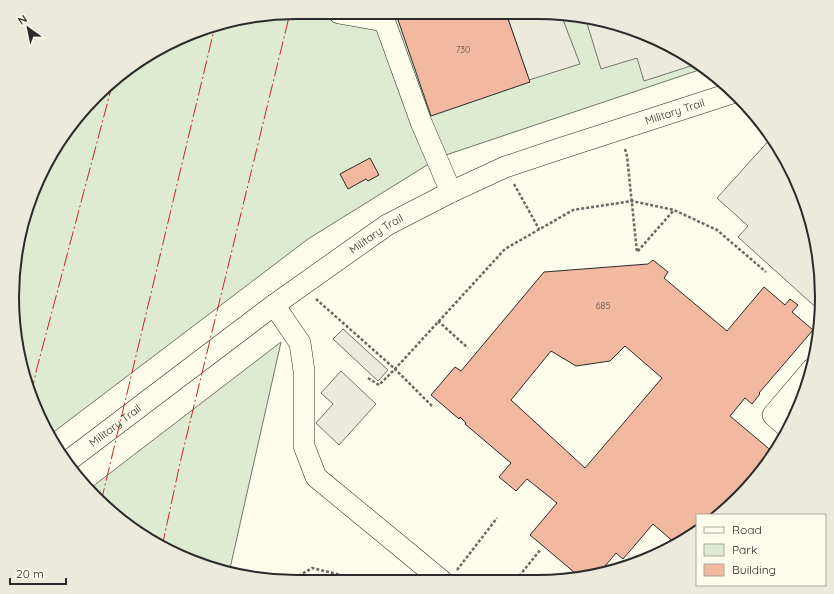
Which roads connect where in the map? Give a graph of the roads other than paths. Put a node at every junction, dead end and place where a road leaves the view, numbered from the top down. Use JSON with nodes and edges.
{"nodes":[{"id":1,"x":384,"y":19,"type":"edge"},
{"id":2,"x":728,"y":94,"type":"edge"},
{"id":3,"x":451,"y":192,"type":"junction"},
{"id":4,"x":274,"y":305,"type":"junction"},
{"id":5,"x":802,"y":381,"type":"edge"},
{"id":6,"x":784,"y":424,"type":"edge"},
{"id":7,"x":71,"y":459,"type":"edge"},
{"id":8,"x":445,"y":575,"type":"edge"}],
"edges":[{"from":1,"to":3,"type":"street"},
{"from":2,"to":3,"type":"street","name":"Military Trail"},
{"from":3,"to":4,"type":"street","name":"Military Trail"},
{"from":4,"to":7,"type":"street","name":"Military Trail"},
{"from":4,"to":8,"type":"street"},
{"from":5,"to":6,"type":"street"}]}
